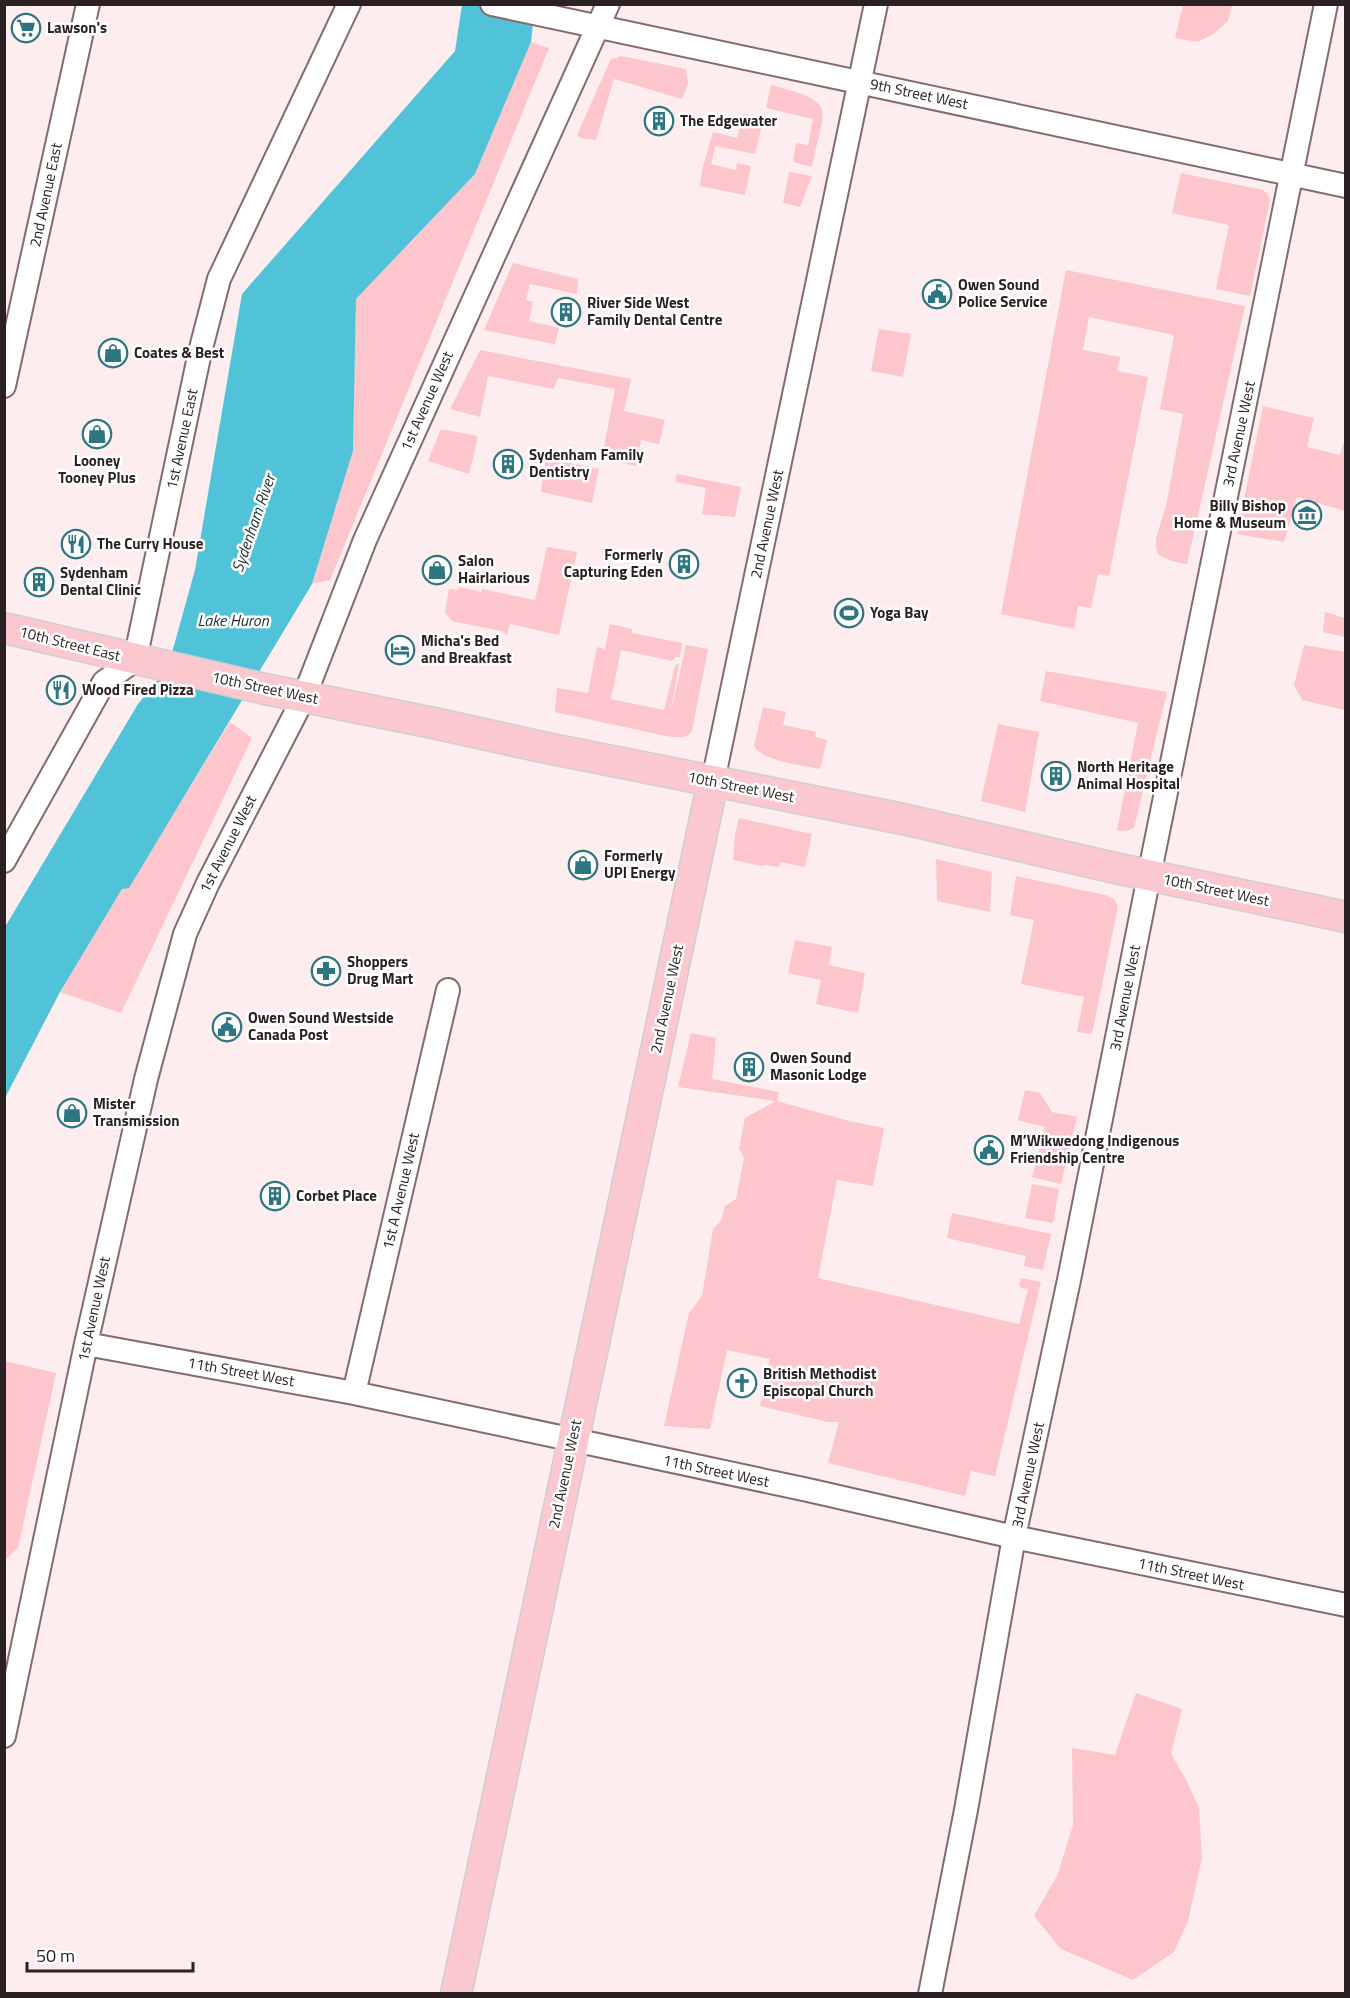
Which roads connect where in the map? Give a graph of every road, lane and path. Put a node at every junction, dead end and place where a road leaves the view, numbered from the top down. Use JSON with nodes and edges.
{"nodes":[{"id":1,"x":88,"y":4,"type":"edge"},
{"id":2,"x":349,"y":4,"type":"edge"},
{"id":3,"x":492,"y":4,"type":"edge"},
{"id":4,"x":608,"y":4,"type":"edge"},
{"id":5,"x":876,"y":4,"type":"edge"},
{"id":6,"x":1326,"y":4,"type":"edge"},
{"id":7,"x":598,"y":27,"type":"junction"},
{"id":8,"x":860,"y":81,"type":"junction"},
{"id":9,"x":1292,"y":175,"type":"junction"},
{"id":10,"x":1346,"y":186,"type":"edge"},
{"id":11,"x":4,"y":386,"type":"edge"},
{"id":12,"x":4,"y":628,"type":"edge"},
{"id":13,"x":135,"y":660,"type":"junction"},
{"id":14,"x":303,"y":697,"type":"junction"},
{"id":15,"x":713,"y":781,"type":"junction"},
{"id":16,"x":4,"y":861,"type":"edge"},
{"id":17,"x":1149,"y":876,"type":"junction"},
{"id":18,"x":1346,"y":917,"type":"edge"},
{"id":19,"x":448,"y":990,"type":"dead end"},
{"id":20,"x":86,"y":1344,"type":"junction"},
{"id":21,"x":354,"y":1393,"type":"junction"},
{"id":22,"x":572,"y":1441,"type":"junction"},
{"id":23,"x":1014,"y":1538,"type":"junction"},
{"id":24,"x":1346,"y":1605,"type":"edge"},
{"id":25,"x":4,"y":1736,"type":"edge"},
{"id":26,"x":456,"y":1994,"type":"edge"},
{"id":27,"x":930,"y":1994,"type":"edge"}],
"edges":[{"from":1,"to":11,"type":"street","name":"2nd Avenue East"},
{"from":2,"to":13,"type":"street","name":"1st Avenue East"},
{"from":3,"to":7,"type":"street","name":"9th Street West"},
{"from":4,"to":7,"type":"street","name":"1st Avenue West"},
{"from":5,"to":8,"type":"street","name":"2nd Avenue West"},
{"from":6,"to":9,"type":"street","name":"3rd Avenue West"},
{"from":7,"to":8,"type":"street","name":"9th Street West"},
{"from":7,"to":14,"type":"street","name":"1st Avenue West"},
{"from":8,"to":9,"type":"street","name":"9th Street West"},
{"from":8,"to":15,"type":"street","name":"2nd Avenue West"},
{"from":9,"to":10,"type":"street","name":"9th Street West"},
{"from":9,"to":17,"type":"street","name":"3rd Avenue West"},
{"from":12,"to":13,"type":"main road","name":"10th Street East"},
{"from":13,"to":14,"type":"main road","name":"10th Street West"},
{"from":13,"to":16,"type":"street"},
{"from":14,"to":15,"type":"main road","name":"10th Street West"},
{"from":14,"to":20,"type":"street","name":"1st Avenue West"},
{"from":15,"to":17,"type":"main road","name":"10th Street West"},
{"from":15,"to":22,"type":"main road","name":"2nd Avenue West"},
{"from":17,"to":18,"type":"main road","name":"10th Street West"},
{"from":17,"to":23,"type":"street","name":"3rd Avenue West"},
{"from":19,"to":21,"type":"street","name":"1st A Avenue West"},
{"from":20,"to":21,"type":"street","name":"11th Street West"},
{"from":20,"to":25,"type":"street","name":"1st Avenue West"},
{"from":21,"to":22,"type":"street","name":"11th Street West"},
{"from":22,"to":23,"type":"street","name":"11th Street West"},
{"from":22,"to":26,"type":"main road","name":"2nd Avenue West"},
{"from":23,"to":24,"type":"street","name":"11th Street West"},
{"from":23,"to":27,"type":"street","name":"3rd Avenue West"}]}
